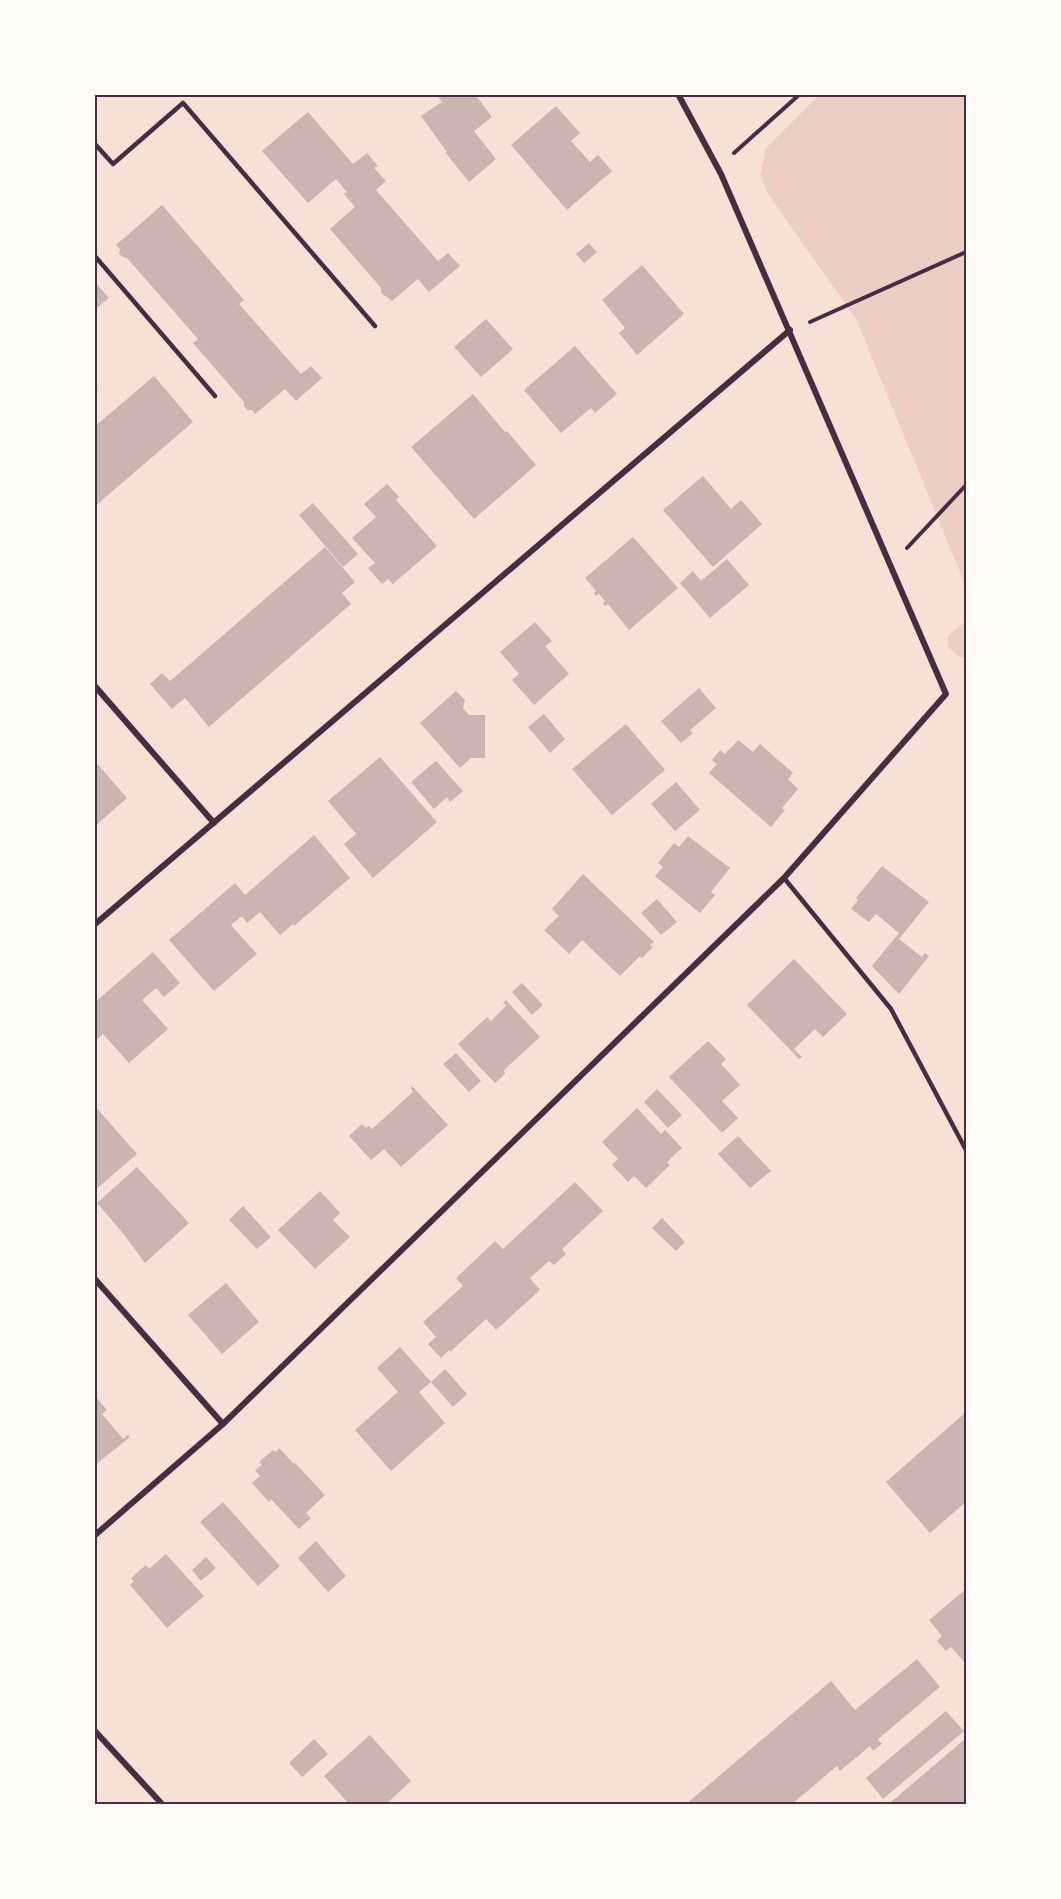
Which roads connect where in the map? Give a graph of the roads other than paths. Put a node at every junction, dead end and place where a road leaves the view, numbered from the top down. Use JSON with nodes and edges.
{"nodes":[{"id":1,"x":678,"y":94,"type":"edge"},
{"id":2,"x":94,"y":143,"type":"edge"},
{"id":3,"x":94,"y":255,"type":"edge"},
{"id":4,"x":375,"y":326,"type":"dead end"},
{"id":5,"x":790,"y":330,"type":"junction"},
{"id":6,"x":215,"y":396,"type":"dead end"},
{"id":7,"x":94,"y":685,"type":"edge"},
{"id":8,"x":214,"y":823,"type":"junction"},
{"id":9,"x":784,"y":878,"type":"junction"},
{"id":10,"x":94,"y":925,"type":"edge"},
{"id":11,"x":966,"y":1150,"type":"edge"},
{"id":12,"x":94,"y":1278,"type":"edge"},
{"id":13,"x":223,"y":1424,"type":"junction"},
{"id":14,"x":94,"y":1536,"type":"edge"},
{"id":15,"x":94,"y":1730,"type":"edge"},
{"id":16,"x":162,"y":1804,"type":"edge"}],
"edges":[{"from":1,"to":5,"type":"street"},
{"from":2,"to":4,"type":"lane"},
{"from":3,"to":6,"type":"lane"},
{"from":5,"to":8,"type":"street"},
{"from":5,"to":9,"type":"street"},
{"from":7,"to":8,"type":"street"},
{"from":8,"to":10,"type":"street"},
{"from":9,"to":11,"type":"lane"},
{"from":9,"to":13,"type":"street"},
{"from":12,"to":13,"type":"street"},
{"from":13,"to":14,"type":"street"},
{"from":15,"to":16,"type":"street"}]}
